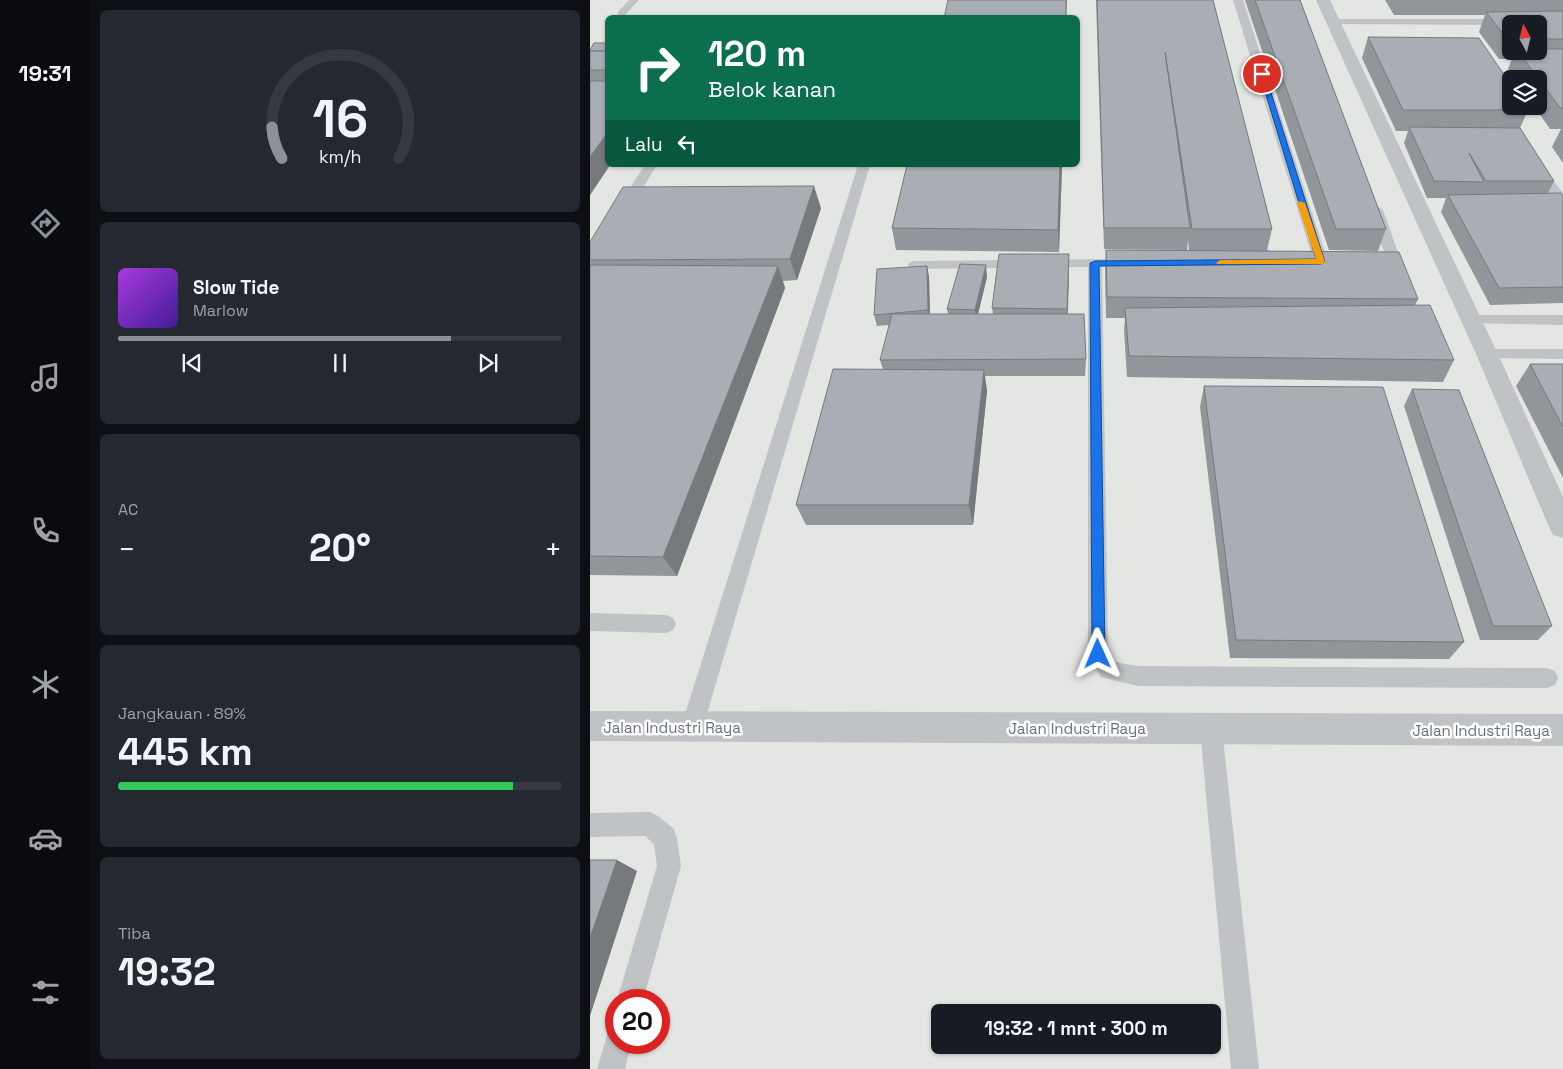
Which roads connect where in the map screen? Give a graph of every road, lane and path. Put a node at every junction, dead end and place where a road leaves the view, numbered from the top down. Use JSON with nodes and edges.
{"nodes":[{"id":1,"x":634,"y":0,"type":"edge"},
{"id":2,"x":1238,"y":0,"type":"edge"},
{"id":3,"x":1323,"y":0,"type":"edge"},
{"id":4,"x":622,"y":14,"type":"dead end"},
{"id":5,"x":1333,"y":22,"type":"junction"},
{"id":6,"x":1502,"y":22,"type":"edge"},
{"id":7,"x":1531,"y":160,"type":"edge"},
{"id":8,"x":650,"y":167,"type":"edge"},
{"id":9,"x":863,"y":167,"type":"edge"},
{"id":10,"x":1371,"y":196,"type":"edge"},
{"id":11,"x":1563,"y":202,"type":"edge"},
{"id":12,"x":616,"y":221,"type":"edge"},
{"id":13,"x":1339,"y":262,"type":"edge"},
{"id":14,"x":1367,"y":262,"type":"edge"},
{"id":15,"x":1095,"y":263,"type":"junction"},
{"id":16,"x":1124,"y":263,"type":"edge"},
{"id":17,"x":915,"y":265,"type":"edge"},
{"id":18,"x":1471,"y":320,"type":"junction"},
{"id":19,"x":1563,"y":320,"type":"edge"},
{"id":20,"x":1487,"y":354,"type":"junction"},
{"id":21,"x":1563,"y":354,"type":"edge"},
{"id":22,"x":1563,"y":528,"type":"edge"},
{"id":23,"x":590,"y":622,"type":"edge"},
{"id":24,"x":666,"y":624,"type":"dead end"},
{"id":25,"x":1548,"y":678,"type":"dead end"},
{"id":26,"x":590,"y":726,"type":"edge"},
{"id":27,"x":692,"y":727,"type":"junction"},
{"id":28,"x":1211,"y":729,"type":"junction"},
{"id":29,"x":1563,"y":730,"type":"edge"},
{"id":30,"x":590,"y":825,"type":"edge"},
{"id":31,"x":633,"y":989,"type":"edge"},
{"id":32,"x":615,"y":1054,"type":"edge"},
{"id":33,"x":611,"y":1069,"type":"edge"},
{"id":34,"x":1245,"y":1069,"type":"edge"}],
"edges":[{"from":1,"to":4,"type":"lane"},
{"from":2,"to":13,"type":"lane"},
{"from":3,"to":5,"type":"street"},
{"from":5,"to":6,"type":"lane"},
{"from":5,"to":18,"type":"street"},
{"from":7,"to":11,"type":"lane"},
{"from":8,"to":12,"type":"lane"},
{"from":9,"to":27,"type":"lane"},
{"from":10,"to":14,"type":"lane"},
{"from":15,"to":16,"type":"lane"},
{"from":15,"to":17,"type":"lane"},
{"from":15,"to":25,"type":"lane"},
{"from":18,"to":19,"type":"lane"},
{"from":18,"to":20,"type":"street"},
{"from":20,"to":21,"type":"lane"},
{"from":20,"to":22,"type":"street"},
{"from":23,"to":24,"type":"lane"},
{"from":26,"to":27,"type":"street","name":"Jalan Industri Raya"},
{"from":27,"to":28,"type":"street","name":"Jalan Industri Raya"},
{"from":28,"to":29,"type":"street","name":"Jalan Industri Raya"},
{"from":28,"to":34,"type":"lane"},
{"from":30,"to":31,"type":"lane"},
{"from":32,"to":33,"type":"lane"}]}
